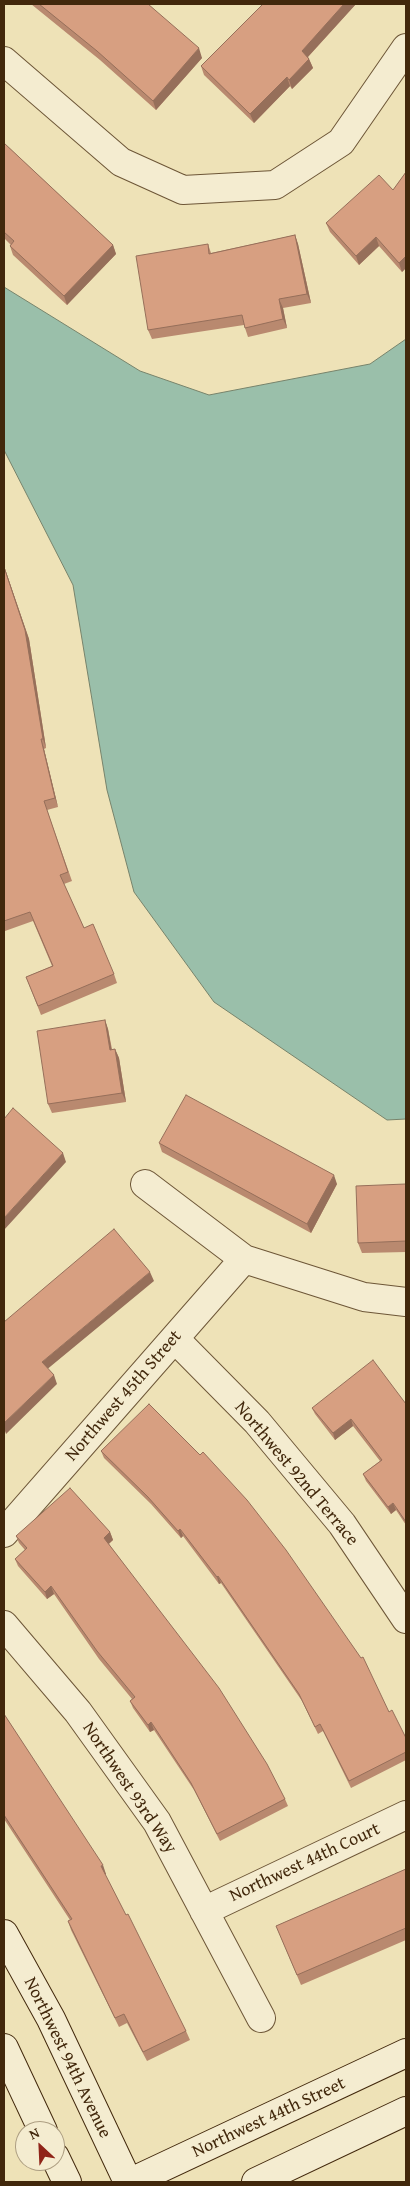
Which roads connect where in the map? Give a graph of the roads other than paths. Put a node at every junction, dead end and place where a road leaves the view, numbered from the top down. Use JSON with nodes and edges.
{"nodes":[{"id":1,"x":406,"y":48,"type":"edge"},
{"id":2,"x":4,"y":61,"type":"edge"},
{"id":3,"x":145,"y":1184,"type":"dead end"},
{"id":4,"x":244,"y":1259,"type":"junction"},
{"id":5,"x":406,"y":1302,"type":"edge"},
{"id":6,"x":175,"y":1339,"type":"junction"},
{"id":7,"x":4,"y":1534,"type":"edge"},
{"id":8,"x":406,"y":1619,"type":"edge"},
{"id":9,"x":4,"y":1625,"type":"edge"},
{"id":10,"x":406,"y":1815,"type":"edge"},
{"id":11,"x":204,"y":1910,"type":"junction"},
{"id":12,"x":4,"y":1934,"type":"edge"},
{"id":13,"x":261,"y":2018,"type":"dead end"},
{"id":14,"x":4,"y":2048,"type":"edge"},
{"id":15,"x":406,"y":2053,"type":"edge"},
{"id":16,"x":406,"y":2111,"type":"edge"},
{"id":17,"x":38,"y":2121,"type":"edge"},
{"id":18,"x":129,"y":2182,"type":"edge"},
{"id":19,"x":256,"y":2182,"type":"edge"}],
"edges":[{"from":1,"to":2,"type":"street"},
{"from":3,"to":4,"type":"street"},
{"from":4,"to":5,"type":"street"},
{"from":4,"to":6,"type":"street","name":"Northwest 45th Street"},
{"from":6,"to":7,"type":"street","name":"Northwest 45th Street"},
{"from":6,"to":8,"type":"street","name":"Northwest 92nd Terrace"},
{"from":9,"to":11,"type":"street","name":"Northwest 93rd Way"},
{"from":10,"to":11,"type":"street","name":"Northwest 44th Court"},
{"from":11,"to":13,"type":"street","name":"Northwest 93rd Way"},
{"from":12,"to":18,"type":"street","name":"Northwest 94th Avenue"},
{"from":14,"to":17,"type":"street"},
{"from":15,"to":18,"type":"street","name":"Northwest 44th Street"},
{"from":16,"to":19,"type":"street"}]}
